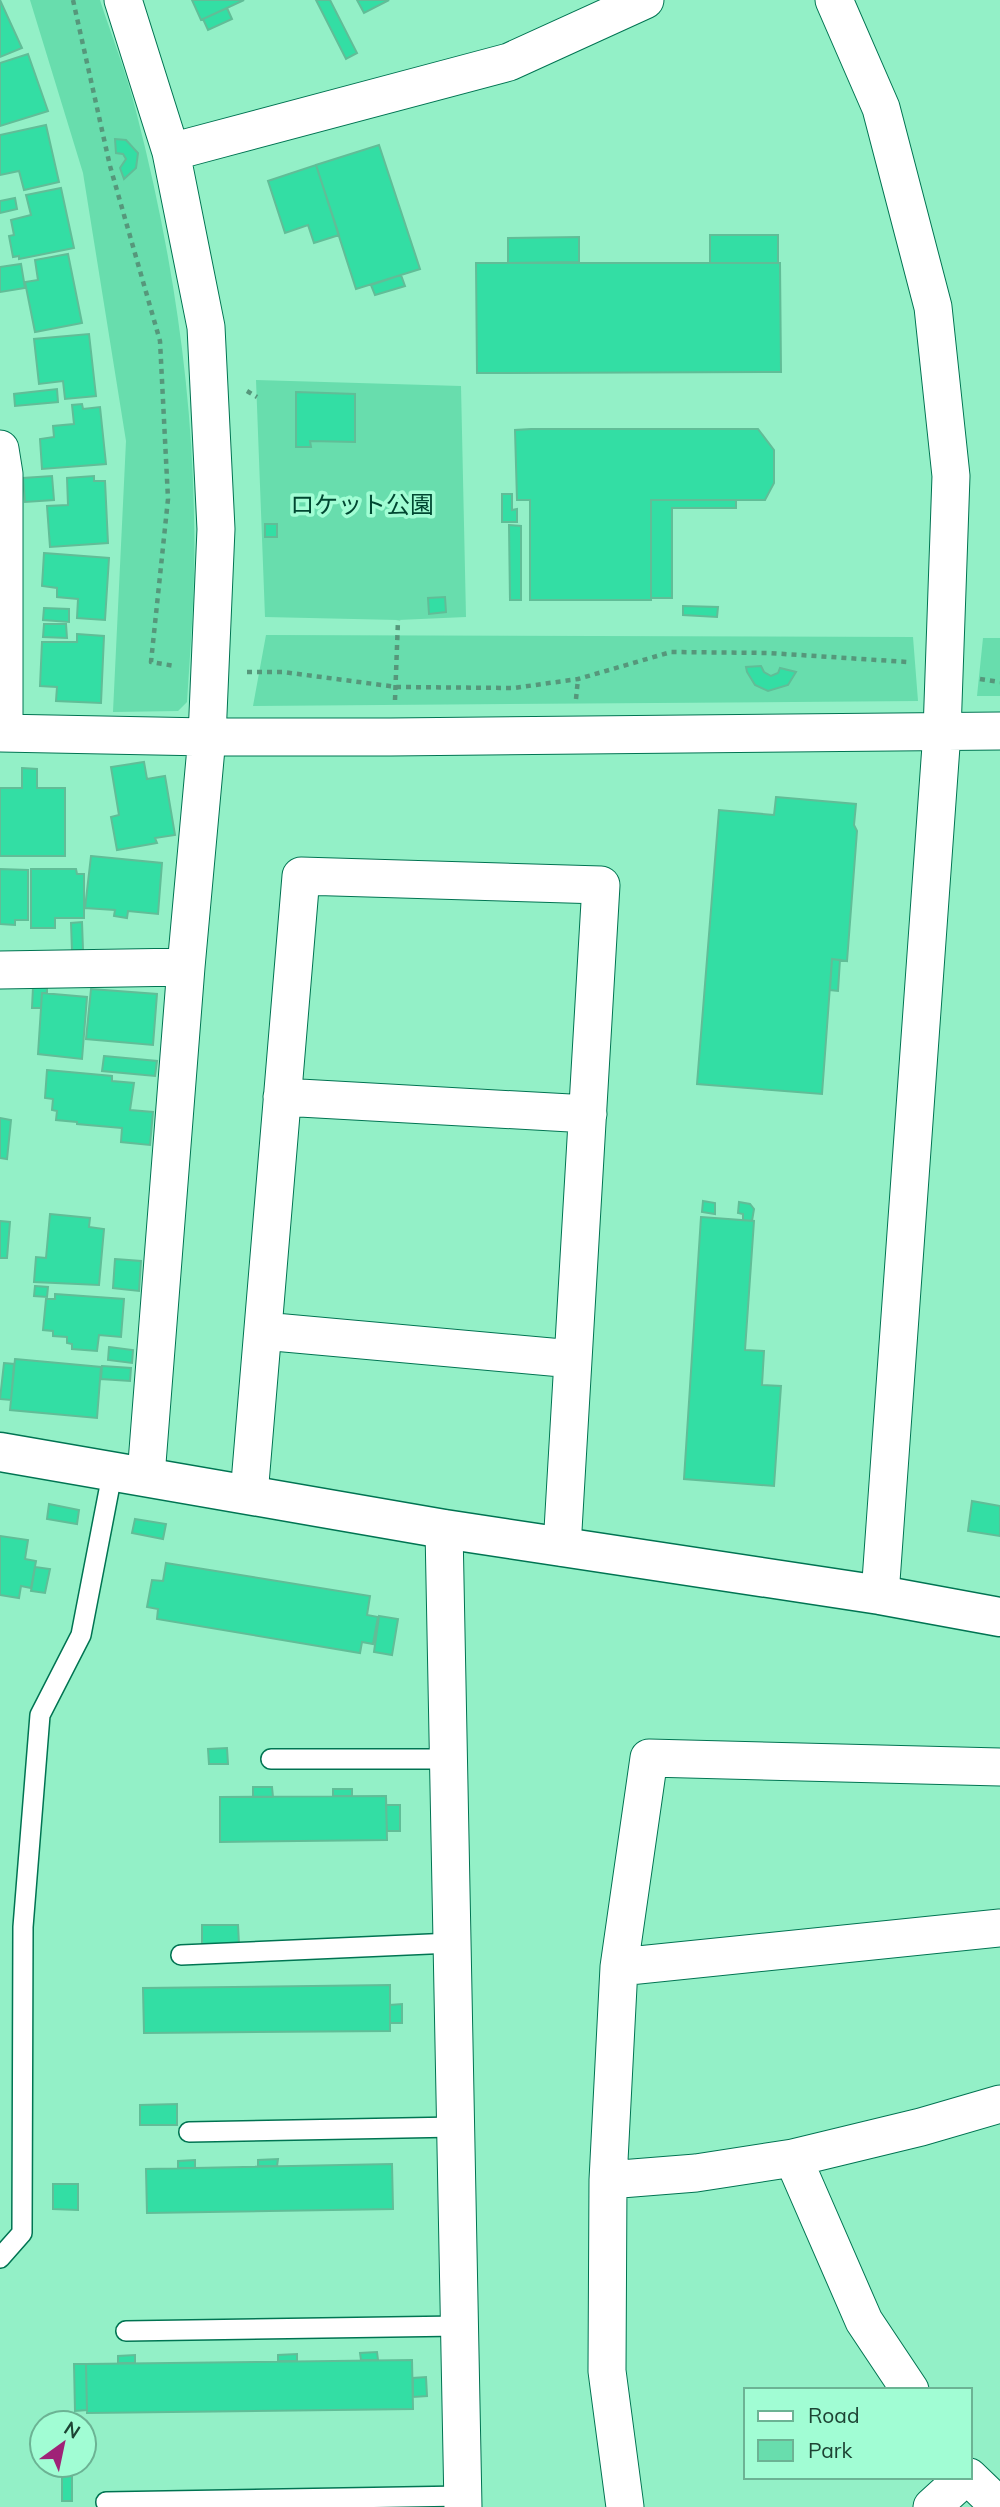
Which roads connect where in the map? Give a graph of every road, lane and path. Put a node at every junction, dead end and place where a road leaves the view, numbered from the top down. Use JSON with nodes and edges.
{"nodes":[{"id":1,"x":73,"y":0,"type":"edge"},
{"id":2,"x":122,"y":0,"type":"edge"},
{"id":3,"x":645,"y":0,"type":"edge"},
{"id":4,"x":834,"y":0,"type":"edge"},
{"id":5,"x":170,"y":152,"type":"junction"},
{"id":6,"x":0,"y":449,"type":"edge"},
{"id":7,"x":398,"y":620,"type":"dead end"},
{"id":8,"x":944,"y":664,"type":"junction"},
{"id":9,"x":210,"y":671,"type":"junction"},
{"id":10,"x":397,"y":687,"type":"junction"},
{"id":11,"x":1000,"y":731,"type":"edge"},
{"id":12,"x":942,"y":732,"type":"junction"},
{"id":13,"x":2,"y":733,"type":"edge"},
{"id":14,"x":208,"y":737,"type":"junction"},
{"id":15,"x":391,"y":737,"type":"junction"},
{"id":16,"x":186,"y":967,"type":"junction"},
{"id":17,"x":0,"y":970,"type":"edge"},
{"id":18,"x":282,"y":1097,"type":"junction"},
{"id":19,"x":588,"y":1114,"type":"junction"},
{"id":20,"x":263,"y":1331,"type":"junction"},
{"id":21,"x":573,"y":1359,"type":"junction"},
{"id":22,"x":0,"y":1452,"type":"edge"},
{"id":23,"x":146,"y":1476,"type":"junction"},
{"id":24,"x":109,"y":1490,"type":"dead end"},
{"id":25,"x":249,"y":1495,"type":"junction"},
{"id":26,"x":444,"y":1530,"type":"junction"},
{"id":27,"x":562,"y":1547,"type":"junction"},
{"id":28,"x":880,"y":1595,"type":"junction"},
{"id":29,"x":1000,"y":1617,"type":"edge"},
{"id":30,"x":271,"y":1759,"type":"dead end"},
{"id":31,"x":449,"y":1759,"type":"junction"},
{"id":32,"x":1000,"y":1767,"type":"edge"},
{"id":33,"x":1000,"y":1928,"type":"edge"},
{"id":34,"x":452,"y":1943,"type":"junction"},
{"id":35,"x":181,"y":1955,"type":"dead end"},
{"id":36,"x":619,"y":1967,"type":"junction"},
{"id":37,"x":996,"y":2114,"type":"edge"},
{"id":38,"x":456,"y":2127,"type":"junction"},
{"id":39,"x":189,"y":2132,"type":"dead end"},
{"id":40,"x":793,"y":2158,"type":"junction"},
{"id":41,"x":608,"y":2180,"type":"junction"},
{"id":42,"x":0,"y":2258,"type":"edge"},
{"id":43,"x":459,"y":2326,"type":"junction"},
{"id":44,"x":126,"y":2331,"type":"dead end"},
{"id":45,"x":909,"y":2388,"type":"edge"},
{"id":46,"x":965,"y":2479,"type":"edge"},
{"id":47,"x":969,"y":2479,"type":"edge"},
{"id":48,"x":106,"y":2502,"type":"dead end"},
{"id":49,"x":463,"y":2502,"type":"edge"},
{"id":50,"x":625,"y":2507,"type":"edge"},
{"id":51,"x":932,"y":2507,"type":"edge"},
{"id":52,"x":1000,"y":2507,"type":"edge"}],
"edges":[{"from":1,"to":9,"type":"path"},
{"from":2,"to":5,"type":"street"},
{"from":3,"to":5,"type":"street"},
{"from":4,"to":8,"type":"street"},
{"from":5,"to":9,"type":"street"},
{"from":6,"to":13,"type":"street"},
{"from":7,"to":10,"type":"path"},
{"from":8,"to":10,"type":"path"},
{"from":8,"to":12,"type":"street"},
{"from":9,"to":10,"type":"path"},
{"from":9,"to":14,"type":"street"},
{"from":10,"to":15,"type":"path"},
{"from":11,"to":12,"type":"street"},
{"from":12,"to":15,"type":"street"},
{"from":12,"to":28,"type":"street"},
{"from":13,"to":14,"type":"street"},
{"from":14,"to":15,"type":"street"},
{"from":14,"to":16,"type":"street"},
{"from":16,"to":17,"type":"street"},
{"from":16,"to":23,"type":"street"},
{"from":18,"to":19,"type":"street"},
{"from":18,"to":19,"type":"street"},
{"from":18,"to":20,"type":"street"},
{"from":19,"to":21,"type":"street"},
{"from":20,"to":21,"type":"street"},
{"from":20,"to":25,"type":"street"},
{"from":21,"to":27,"type":"street"},
{"from":22,"to":23,"type":"street"},
{"from":23,"to":25,"type":"street"},
{"from":24,"to":42,"type":"lane"},
{"from":25,"to":26,"type":"street"},
{"from":26,"to":27,"type":"street"},
{"from":26,"to":31,"type":"street"},
{"from":27,"to":28,"type":"street"},
{"from":28,"to":29,"type":"street"},
{"from":30,"to":31,"type":"lane"},
{"from":31,"to":34,"type":"street"},
{"from":32,"to":36,"type":"street"},
{"from":33,"to":36,"type":"street"},
{"from":34,"to":35,"type":"lane"},
{"from":34,"to":38,"type":"street"},
{"from":36,"to":41,"type":"street"},
{"from":37,"to":40,"type":"street"},
{"from":38,"to":39,"type":"lane"},
{"from":38,"to":43,"type":"street"},
{"from":40,"to":41,"type":"street"},
{"from":40,"to":45,"type":"street"},
{"from":41,"to":50,"type":"street"},
{"from":43,"to":44,"type":"lane"},
{"from":43,"to":49,"type":"street"},
{"from":46,"to":51,"type":"street"},
{"from":47,"to":52,"type":"street"},
{"from":48,"to":49,"type":"lane"}]}
